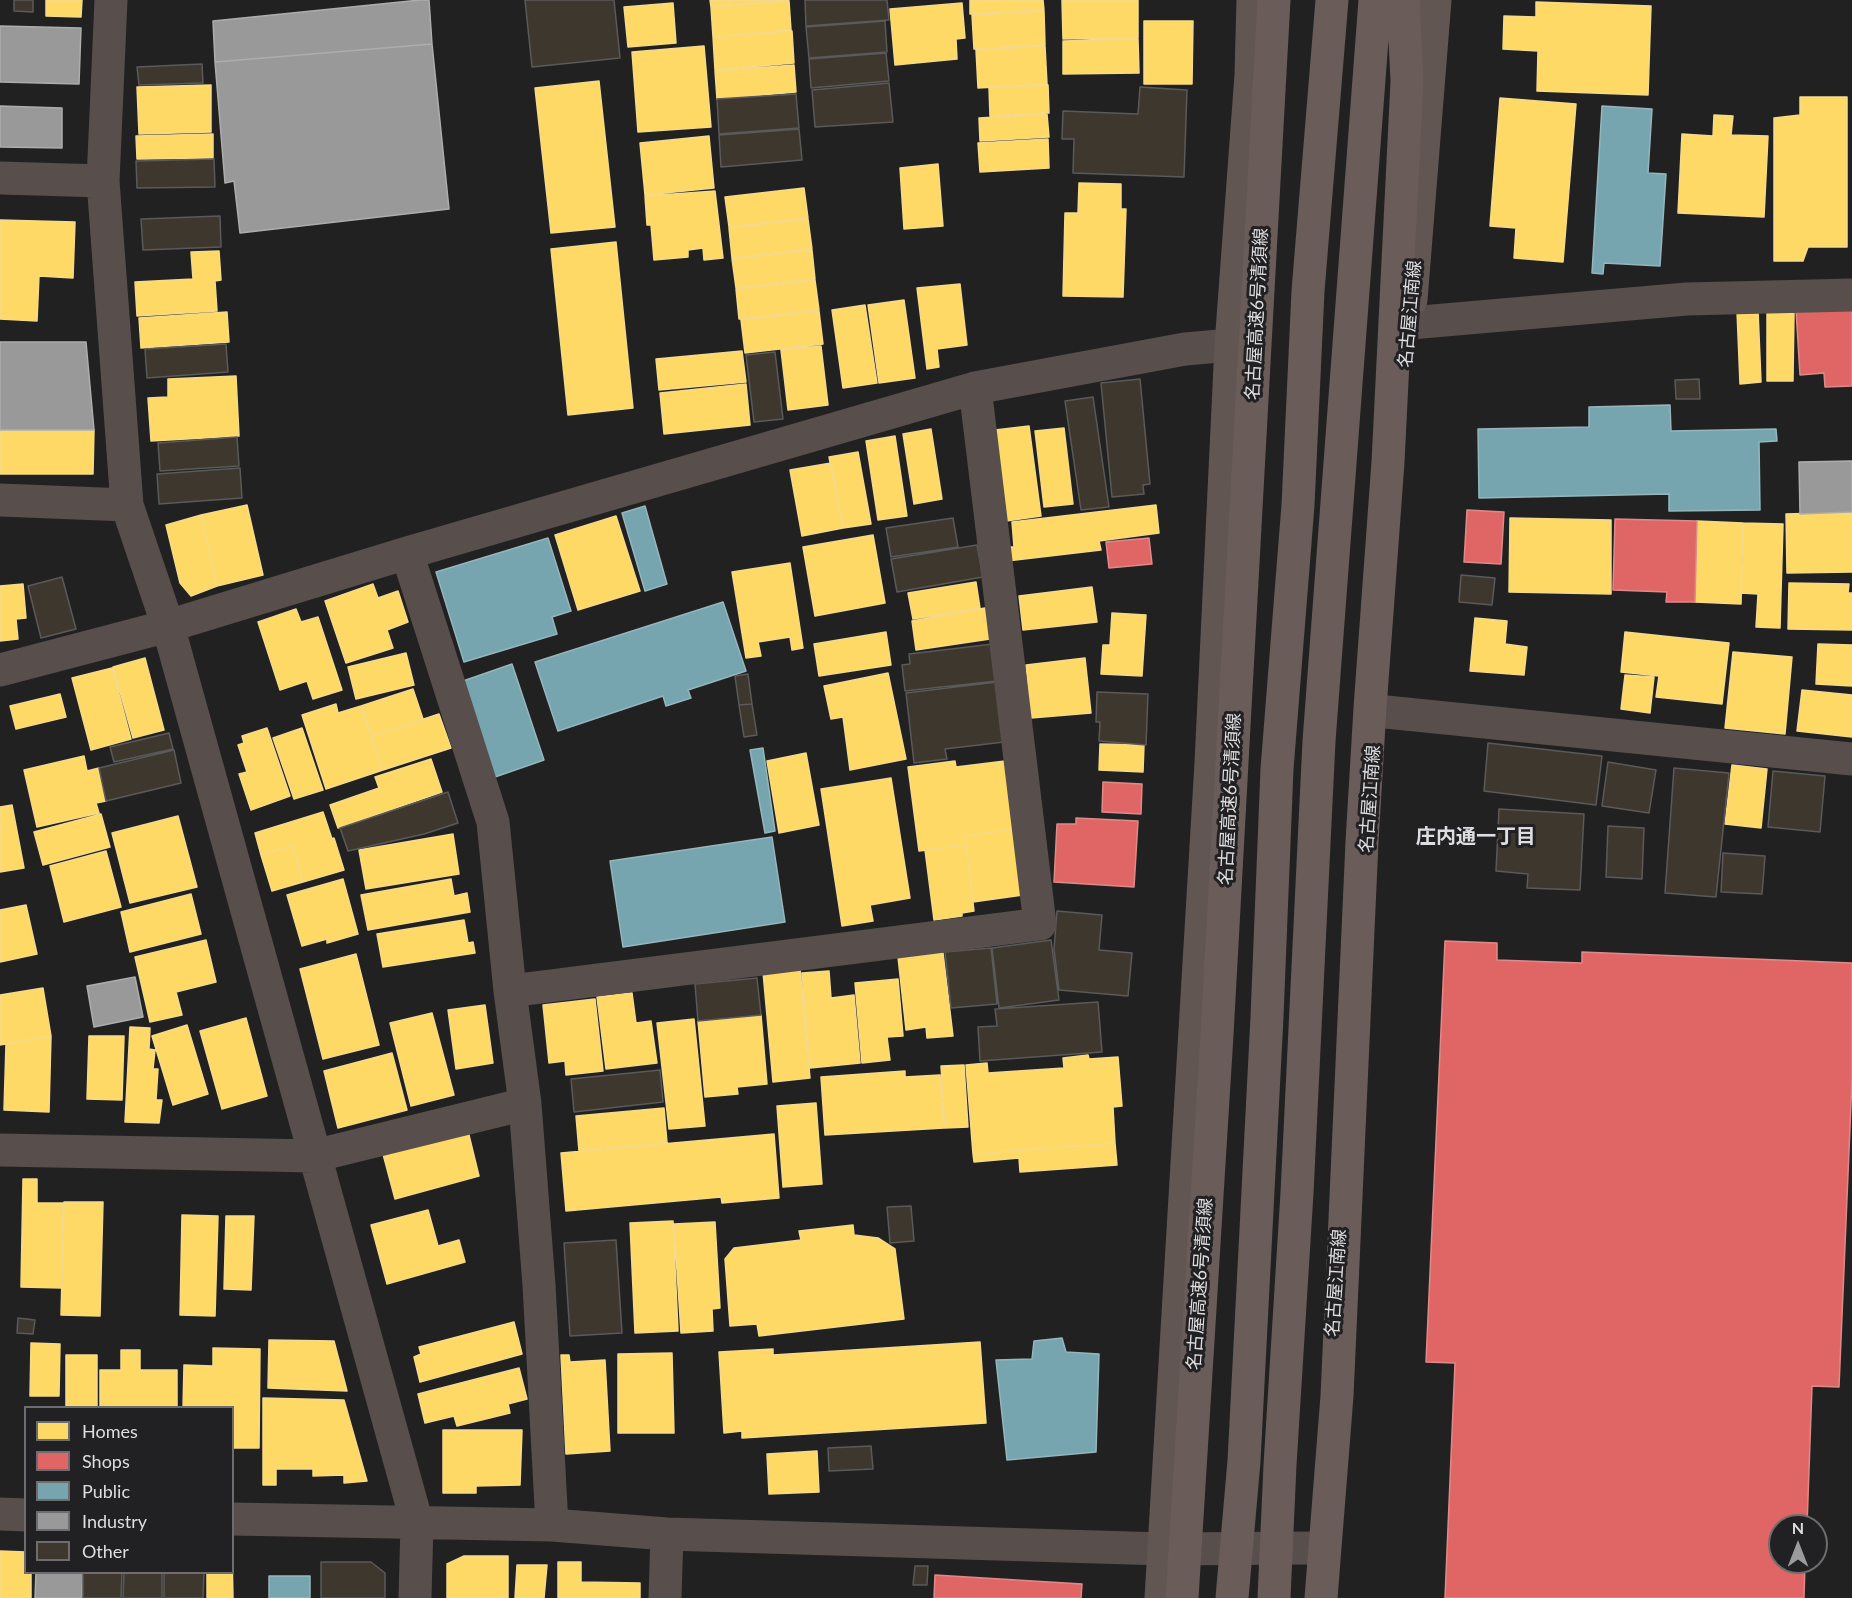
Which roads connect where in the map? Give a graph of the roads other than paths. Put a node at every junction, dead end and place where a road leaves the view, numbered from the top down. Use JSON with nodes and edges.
{"nodes":[{"id":1,"x":111,"y":0,"type":"edge"},
{"id":2,"x":1253,"y":0,"type":"edge"},
{"id":3,"x":1274,"y":0,"type":"edge"},
{"id":4,"x":1332,"y":0,"type":"edge"},
{"id":5,"x":1375,"y":0,"type":"edge"},
{"id":6,"x":1403,"y":0,"type":"edge"},
{"id":7,"x":1435,"y":0,"type":"edge"},
{"id":8,"x":0,"y":178,"type":"edge"},
{"id":9,"x":104,"y":181,"type":"junction"},
{"id":10,"x":1852,"y":295,"type":"edge"},
{"id":11,"x":1410,"y":323,"type":"junction"},
{"id":12,"x":1232,"y":345,"type":"junction"},
{"id":13,"x":975,"y":388,"type":"junction"},
{"id":14,"x":0,"y":500,"type":"edge"},
{"id":15,"x":127,"y":505,"type":"junction"},
{"id":16,"x":407,"y":553,"type":"junction"},
{"id":17,"x":168,"y":626,"type":"junction"},
{"id":18,"x":0,"y":670,"type":"edge"},
{"id":19,"x":1376,"y":711,"type":"junction"},
{"id":20,"x":1852,"y":759,"type":"edge"},
{"id":21,"x":510,"y":991,"type":"junction"},
{"id":22,"x":525,"y":1104,"type":"junction"},
{"id":23,"x":0,"y":1150,"type":"edge"},
{"id":24,"x":314,"y":1156,"type":"junction"},
{"id":25,"x":0,"y":1514,"type":"edge"},
{"id":26,"x":24,"y":1515,"type":"edge"},
{"id":27,"x":234,"y":1519,"type":"edge"},
{"id":28,"x":417,"y":1523,"type":"junction"},
{"id":29,"x":552,"y":1525,"type":"junction"},
{"id":30,"x":668,"y":1534,"type":"junction"},
{"id":31,"x":1317,"y":1548,"type":"junction"},
{"id":32,"x":1163,"y":1549,"type":"junction"},
{"id":33,"x":415,"y":1598,"type":"edge"},
{"id":34,"x":665,"y":1598,"type":"edge"},
{"id":35,"x":1161,"y":1598,"type":"edge"},
{"id":36,"x":1182,"y":1598,"type":"edge"},
{"id":37,"x":1232,"y":1598,"type":"edge"},
{"id":38,"x":1275,"y":1598,"type":"edge"},
{"id":39,"x":1315,"y":1598,"type":"edge"},
{"id":40,"x":1320,"y":1598,"type":"edge"}],
"edges":[{"from":1,"to":9,"type":"street"},
{"from":2,"to":12,"type":"main road"},
{"from":3,"to":36,"type":"highway","name":"名古屋高速6号清須線"},
{"from":4,"to":37,"type":"highway"},
{"from":5,"to":38,"type":"highway"},
{"from":6,"to":40,"type":"highway"},
{"from":7,"to":11,"type":"main road","name":"名古屋江南線"},
{"from":8,"to":9,"type":"street"},
{"from":9,"to":15,"type":"street"},
{"from":10,"to":11,"type":"street"},
{"from":11,"to":19,"type":"main road","name":"名古屋江南線"},
{"from":12,"to":13,"type":"street"},
{"from":12,"to":32,"type":"main road"},
{"from":13,"to":16,"type":"street"},
{"from":13,"to":21,"type":"street"},
{"from":14,"to":15,"type":"street"},
{"from":15,"to":17,"type":"street"},
{"from":16,"to":17,"type":"street"},
{"from":16,"to":21,"type":"street"},
{"from":17,"to":18,"type":"street"},
{"from":17,"to":24,"type":"street"},
{"from":19,"to":20,"type":"street"},
{"from":19,"to":31,"type":"main road","name":"名古屋江南線"},
{"from":21,"to":22,"type":"street"},
{"from":22,"to":24,"type":"street"},
{"from":22,"to":29,"type":"street"},
{"from":23,"to":24,"type":"street"},
{"from":24,"to":28,"type":"street"},
{"from":25,"to":26,"type":"street"},
{"from":27,"to":28,"type":"street"},
{"from":28,"to":29,"type":"street"},
{"from":28,"to":33,"type":"street"},
{"from":29,"to":30,"type":"street"},
{"from":30,"to":32,"type":"street"},
{"from":30,"to":34,"type":"street"},
{"from":31,"to":32,"type":"street"},
{"from":31,"to":39,"type":"main road","name":"名古屋江南線"},
{"from":32,"to":35,"type":"main road"}]}
